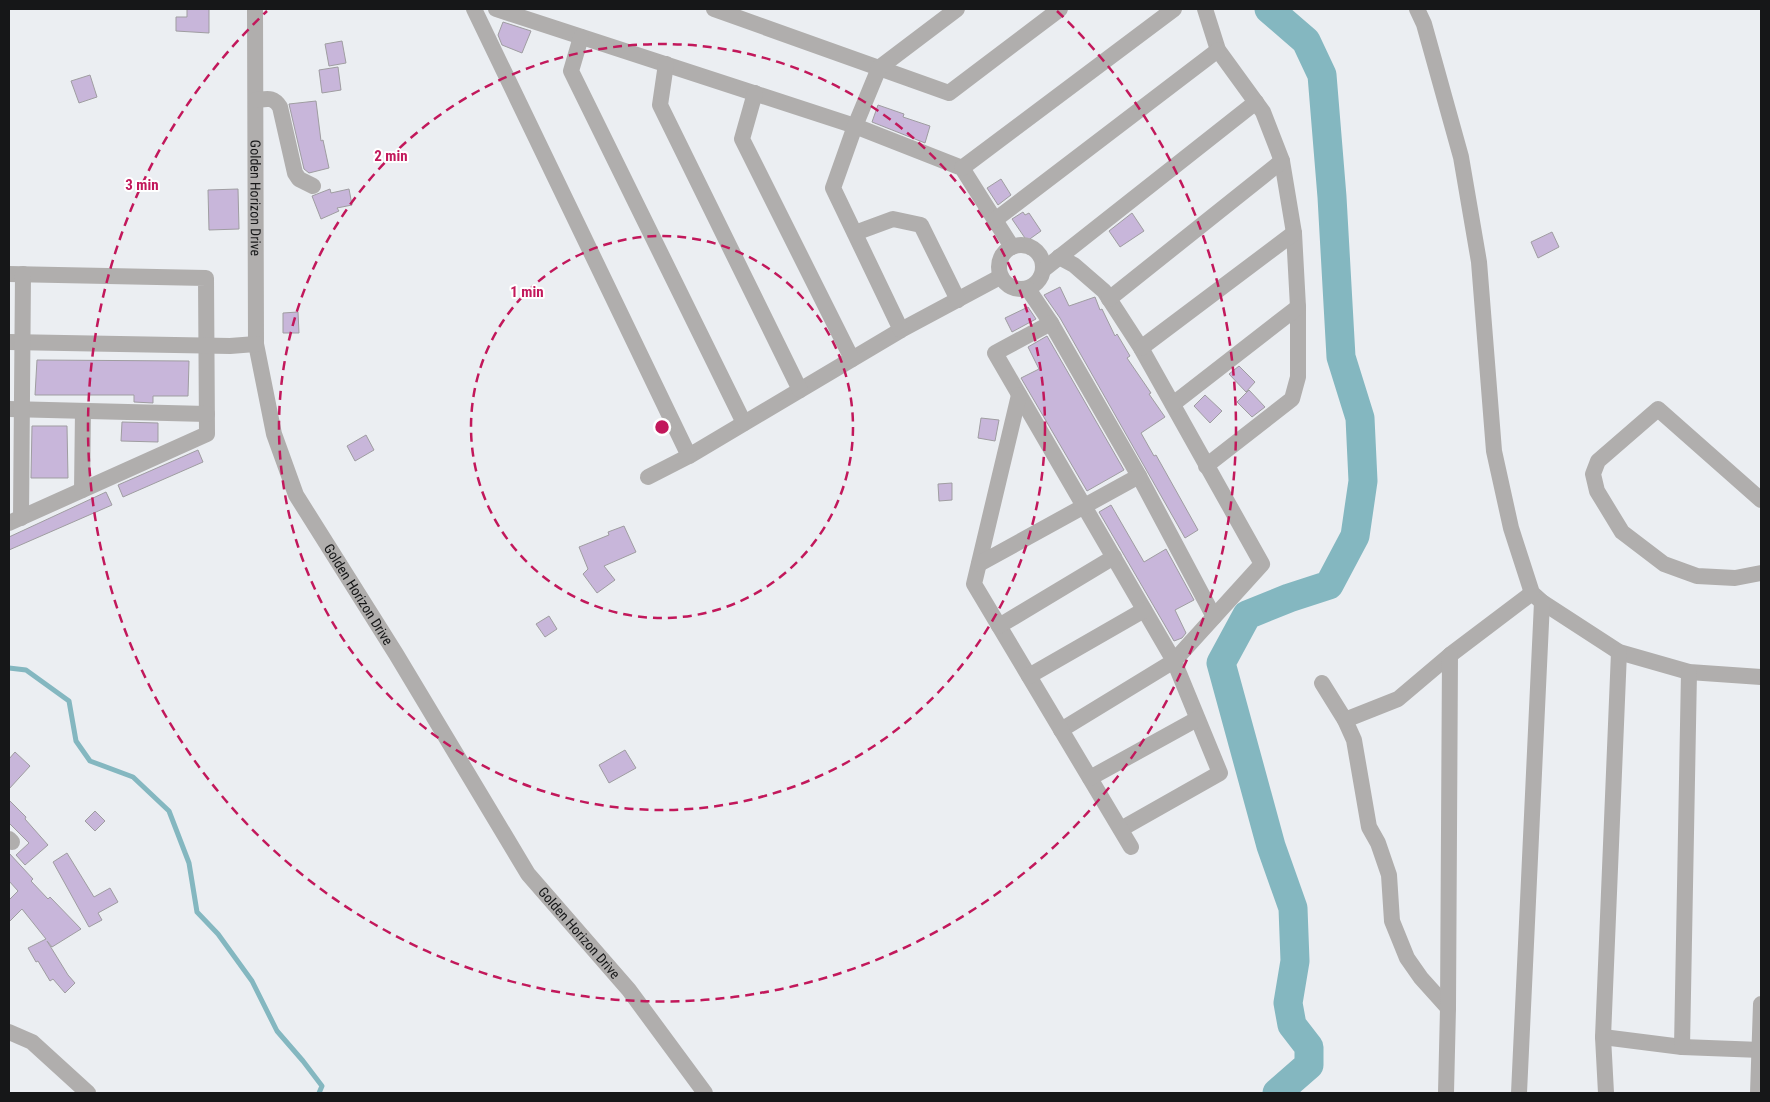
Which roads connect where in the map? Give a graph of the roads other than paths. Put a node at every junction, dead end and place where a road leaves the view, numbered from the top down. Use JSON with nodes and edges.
{"nodes":[{"id":1,"x":255,"y":9,"type":"edge"},
{"id":2,"x":474,"y":9,"type":"edge"},
{"id":3,"x":496,"y":9,"type":"edge"},
{"id":4,"x":714,"y":9,"type":"edge"},
{"id":5,"x":957,"y":9,"type":"edge"},
{"id":6,"x":1060,"y":9,"type":"edge"},
{"id":7,"x":1174,"y":9,"type":"edge"},
{"id":8,"x":1205,"y":9,"type":"edge"},
{"id":9,"x":1417,"y":9,"type":"edge"},
{"id":10,"x":581,"y":36,"type":"junction"},
{"id":11,"x":1218,"y":50,"type":"junction"},
{"id":12,"x":666,"y":64,"type":"junction"},
{"id":13,"x":880,"y":68,"type":"junction"},
{"id":14,"x":755,"y":93,"type":"junction"},
{"id":15,"x":256,"y":100,"type":"junction"},
{"id":16,"x":1256,"y":102,"type":"junction"},
{"id":17,"x":855,"y":126,"type":"junction"},
{"id":18,"x":1282,"y":161,"type":"junction"},
{"id":19,"x":962,"y":168,"type":"junction"},
{"id":20,"x":313,"y":186,"type":"dead end"},
{"id":21,"x":995,"y":220,"type":"junction"},
{"id":22,"x":855,"y":233,"type":"junction"},
{"id":23,"x":1294,"y":233,"type":"junction"},
{"id":24,"x":1012,"y":247,"type":"junction"},
{"id":25,"x":1059,"y":257,"type":"junction"},
{"id":26,"x":1043,"y":270,"type":"junction"},
{"id":27,"x":16,"y":274,"type":"edge"},
{"id":28,"x":1000,"y":277,"type":"junction"},
{"id":29,"x":1028,"y":289,"type":"junction"},
{"id":30,"x":1109,"y":299,"type":"junction"},
{"id":31,"x":958,"y":300,"type":"junction"},
{"id":32,"x":1298,"y":307,"type":"junction"},
{"id":33,"x":1051,"y":322,"type":"junction"},
{"id":34,"x":902,"y":330,"type":"junction"},
{"id":35,"x":16,"y":342,"type":"edge"},
{"id":36,"x":256,"y":344,"type":"junction"},
{"id":37,"x":207,"y":345,"type":"junction"},
{"id":38,"x":1140,"y":348,"type":"junction"},
{"id":39,"x":852,"y":359,"type":"junction"},
{"id":40,"x":800,"y":390,"type":"junction"},
{"id":41,"x":1019,"y":395,"type":"junction"},
{"id":42,"x":1173,"y":404,"type":"junction"},
{"id":43,"x":15,"y":410,"type":"edge"},
{"id":44,"x":83,"y":411,"type":"junction"},
{"id":45,"x":207,"y":414,"type":"junction"},
{"id":46,"x":744,"y":423,"type":"junction"},
{"id":47,"x":689,"y":456,"type":"junction"},
{"id":48,"x":1206,"y":466,"type":"junction"},
{"id":49,"x":1140,"y":476,"type":"junction"},
{"id":50,"x":648,"y":477,"type":"dead end"},
{"id":51,"x":82,"y":490,"type":"junction"},
{"id":52,"x":1761,"y":500,"type":"edge"},
{"id":53,"x":1084,"y":507,"type":"junction"},
{"id":54,"x":15,"y":521,"type":"edge"},
{"id":55,"x":1114,"y":557,"type":"junction"},
{"id":56,"x":979,"y":564,"type":"junction"},
{"id":57,"x":1761,"y":572,"type":"edge"},
{"id":58,"x":1537,"y":597,"type":"junction"},
{"id":59,"x":1144,"y":610,"type":"junction"},
{"id":60,"x":1214,"y":617,"type":"junction"},
{"id":61,"x":999,"y":626,"type":"junction"},
{"id":62,"x":1619,"y":652,"type":"junction"},
{"id":63,"x":1450,"y":655,"type":"junction"},
{"id":64,"x":1174,"y":661,"type":"junction"},
{"id":65,"x":1689,"y":672,"type":"junction"},
{"id":66,"x":1029,"y":676,"type":"junction"},
{"id":67,"x":1761,"y":677,"type":"edge"},
{"id":68,"x":1322,"y":684,"type":"dead end"},
{"id":69,"x":1197,"y":719,"type":"junction"},
{"id":70,"x":1345,"y":720,"type":"junction"},
{"id":71,"x":1061,"y":730,"type":"junction"},
{"id":72,"x":1090,"y":778,"type":"junction"},
{"id":73,"x":1120,"y":828,"type":"junction"},
{"id":74,"x":1131,"y":847,"type":"dead end"},
{"id":75,"x":1761,"y":1004,"type":"edge"},
{"id":76,"x":1448,"y":1008,"type":"junction"},
{"id":77,"x":9,"y":1032,"type":"edge"},
{"id":78,"x":1603,"y":1036,"type":"junction"},
{"id":79,"x":1682,"y":1047,"type":"junction"},
{"id":80,"x":1760,"y":1050,"type":"edge"},
{"id":81,"x":88,"y":1093,"type":"edge"},
{"id":82,"x":705,"y":1093,"type":"edge"},
{"id":83,"x":1446,"y":1093,"type":"edge"},
{"id":84,"x":1519,"y":1093,"type":"edge"},
{"id":85,"x":1606,"y":1093,"type":"edge"},
{"id":86,"x":1758,"y":1093,"type":"edge"}],
"edges":[{"from":1,"to":15,"type":"street","name":"Golden Horizon Drive"},
{"from":2,"to":47,"type":"street"},
{"from":3,"to":10,"type":"street"},
{"from":4,"to":13,"type":"street"},
{"from":5,"to":13,"type":"street"},
{"from":6,"to":13,"type":"street"},
{"from":7,"to":19,"type":"street"},
{"from":8,"to":11,"type":"street"},
{"from":9,"to":58,"type":"street"},
{"from":10,"to":12,"type":"street"},
{"from":10,"to":46,"type":"street"},
{"from":11,"to":16,"type":"street"},
{"from":11,"to":21,"type":"street"},
{"from":12,"to":14,"type":"street"},
{"from":12,"to":40,"type":"street"},
{"from":13,"to":17,"type":"street"},
{"from":14,"to":17,"type":"street"},
{"from":14,"to":39,"type":"street"},
{"from":15,"to":20,"type":"street"},
{"from":15,"to":36,"type":"street","name":"Golden Horizon Drive"},
{"from":16,"to":18,"type":"street"},
{"from":16,"to":25,"type":"street"},
{"from":17,"to":19,"type":"street"},
{"from":17,"to":22,"type":"street"},
{"from":18,"to":23,"type":"street"},
{"from":18,"to":30,"type":"street"},
{"from":19,"to":21,"type":"street"},
{"from":21,"to":24,"type":"street"},
{"from":22,"to":31,"type":"street"},
{"from":22,"to":34,"type":"street"},
{"from":23,"to":32,"type":"street"},
{"from":23,"to":38,"type":"street"},
{"from":24,"to":26,"type":"street"},
{"from":24,"to":28,"type":"street"},
{"from":25,"to":26,"type":"street"},
{"from":25,"to":30,"type":"street"},
{"from":26,"to":29,"type":"street"},
{"from":27,"to":35,"type":"street"},
{"from":27,"to":37,"type":"street"},
{"from":28,"to":29,"type":"street"},
{"from":28,"to":31,"type":"street"},
{"from":29,"to":33,"type":"street"},
{"from":30,"to":38,"type":"street"},
{"from":31,"to":34,"type":"street"},
{"from":32,"to":42,"type":"street"},
{"from":32,"to":48,"type":"street"},
{"from":33,"to":41,"type":"street"},
{"from":33,"to":49,"type":"street"},
{"from":34,"to":39,"type":"street"},
{"from":35,"to":37,"type":"street"},
{"from":35,"to":43,"type":"street"},
{"from":36,"to":37,"type":"street"},
{"from":36,"to":82,"type":"street","name":"Golden Horizon Drive"},
{"from":37,"to":45,"type":"street"},
{"from":38,"to":42,"type":"street"},
{"from":39,"to":40,"type":"street"},
{"from":40,"to":46,"type":"street"},
{"from":41,"to":53,"type":"street"},
{"from":41,"to":56,"type":"street"},
{"from":42,"to":48,"type":"street"},
{"from":43,"to":44,"type":"street"},
{"from":43,"to":54,"type":"street"},
{"from":44,"to":45,"type":"street"},
{"from":44,"to":51,"type":"street"},
{"from":45,"to":51,"type":"street"},
{"from":46,"to":47,"type":"street"},
{"from":47,"to":50,"type":"street"},
{"from":48,"to":60,"type":"street"},
{"from":49,"to":53,"type":"street"},
{"from":49,"to":60,"type":"street"},
{"from":51,"to":54,"type":"street"},
{"from":52,"to":57,"type":"street"},
{"from":53,"to":55,"type":"street"},
{"from":53,"to":56,"type":"street"},
{"from":55,"to":59,"type":"street"},
{"from":55,"to":61,"type":"street"},
{"from":56,"to":61,"type":"street"},
{"from":58,"to":62,"type":"street"},
{"from":58,"to":63,"type":"street"},
{"from":58,"to":84,"type":"street"},
{"from":59,"to":64,"type":"street"},
{"from":59,"to":66,"type":"street"},
{"from":60,"to":64,"type":"street"},
{"from":61,"to":66,"type":"street"},
{"from":62,"to":65,"type":"street"},
{"from":62,"to":78,"type":"street"},
{"from":63,"to":70,"type":"street"},
{"from":63,"to":76,"type":"street"},
{"from":64,"to":69,"type":"street"},
{"from":64,"to":71,"type":"street"},
{"from":65,"to":67,"type":"street"},
{"from":65,"to":79,"type":"street"},
{"from":66,"to":71,"type":"street"},
{"from":68,"to":70,"type":"street"},
{"from":69,"to":72,"type":"street"},
{"from":69,"to":73,"type":"street"},
{"from":70,"to":76,"type":"street"},
{"from":71,"to":72,"type":"street"},
{"from":72,"to":73,"type":"street"},
{"from":73,"to":74,"type":"street"},
{"from":75,"to":80,"type":"street"},
{"from":76,"to":83,"type":"street"},
{"from":77,"to":81,"type":"street"},
{"from":78,"to":79,"type":"street"},
{"from":78,"to":85,"type":"street"},
{"from":79,"to":80,"type":"street"},
{"from":80,"to":86,"type":"street"}]}
